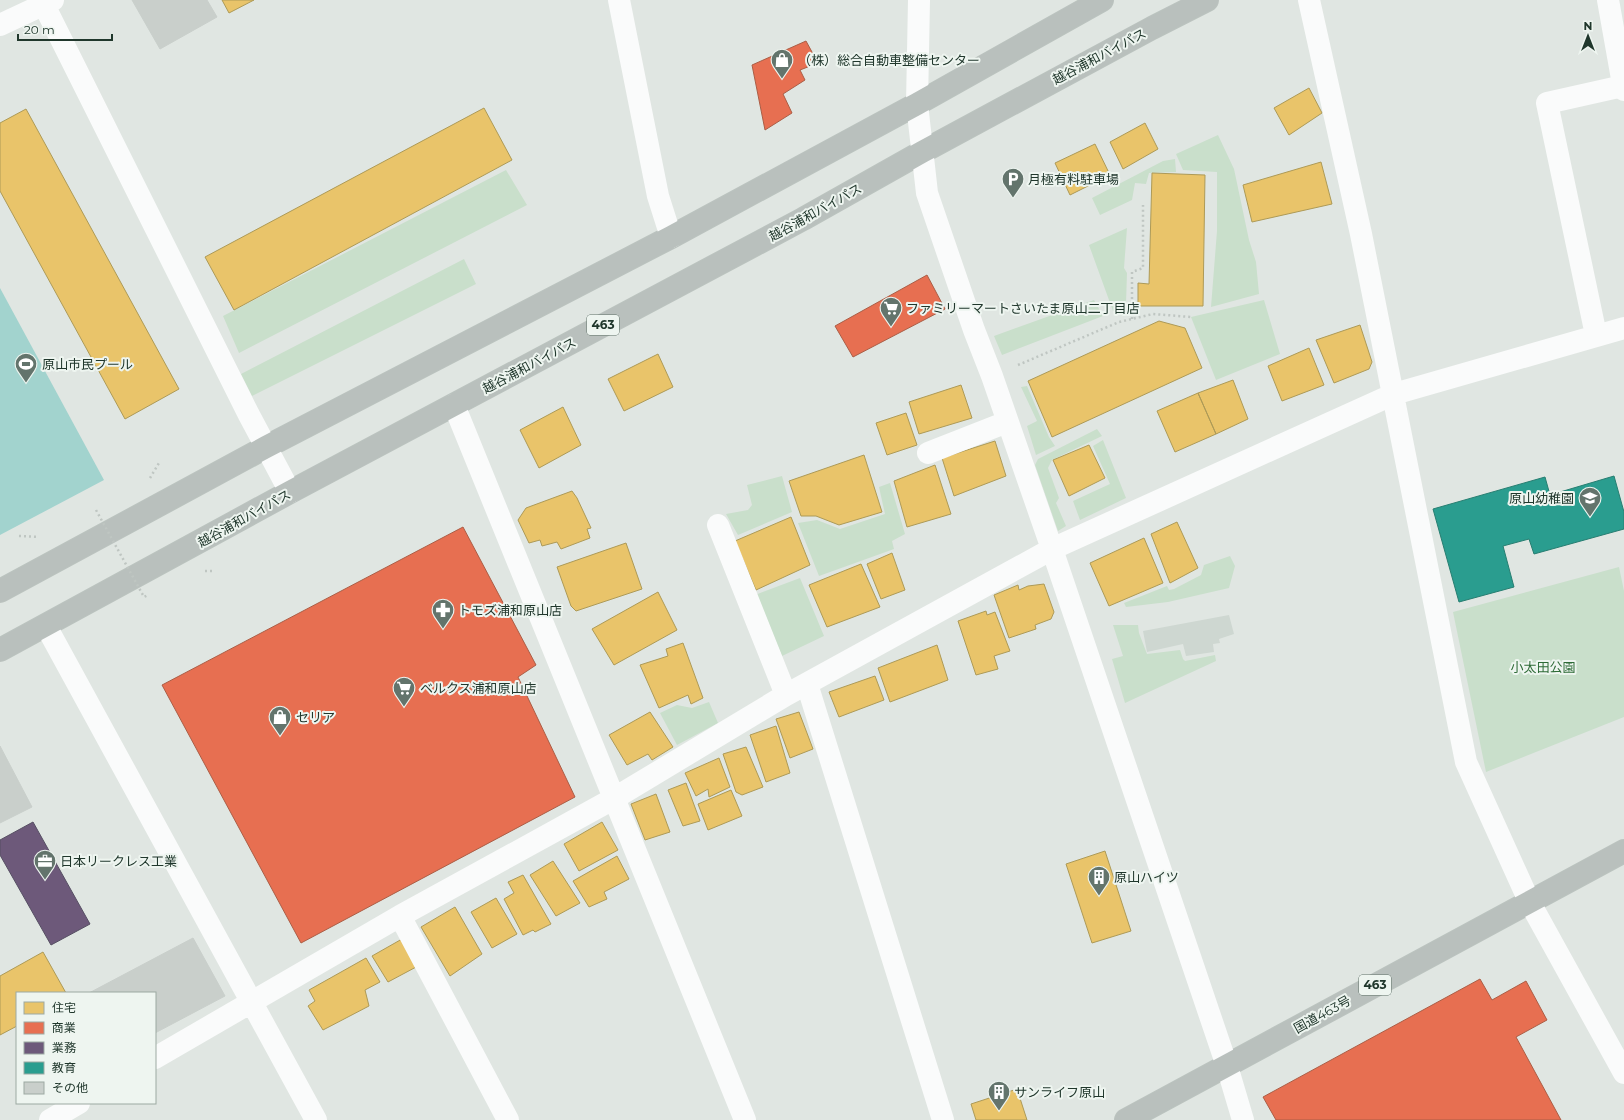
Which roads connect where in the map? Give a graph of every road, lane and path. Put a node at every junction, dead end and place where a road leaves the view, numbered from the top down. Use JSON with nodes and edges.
{"nodes":[{"id":1,"x":619,"y":0,"type":"edge"},
{"id":2,"x":919,"y":0,"type":"edge"},
{"id":3,"x":1102,"y":0,"type":"edge"},
{"id":4,"x":1207,"y":0,"type":"edge"},
{"id":5,"x":1308,"y":0,"type":"edge"},
{"id":6,"x":1608,"y":0,"type":"edge"},
{"id":7,"x":49,"y":2,"type":"edge"},
{"id":8,"x":0,"y":25,"type":"edge"},
{"id":9,"x":1624,"y":88,"type":"edge"},
{"id":10,"x":918,"y":104,"type":"junction"},
{"id":11,"x":922,"y":152,"type":"junction"},
{"id":12,"x":1143,"y":206,"type":"dead end"},
{"id":13,"x":671,"y":237,"type":"junction"},
{"id":14,"x":1191,"y":317,"type":"dead end"},
{"id":15,"x":1132,"y":319,"type":"junction"},
{"id":16,"x":1624,"y":328,"type":"edge"},
{"id":17,"x":1596,"y":336,"type":"junction"},
{"id":18,"x":992,"y":376,"type":"junction"},
{"id":19,"x":1394,"y":394,"type":"junction"},
{"id":20,"x":454,"y":405,"type":"junction"},
{"id":21,"x":1007,"y":422,"type":"junction"},
{"id":22,"x":266,"y":447,"type":"junction"},
{"id":23,"x":928,"y":454,"type":"dead end"},
{"id":24,"x":159,"y":463,"type":"dead end"},
{"id":25,"x":147,"y":483,"type":"dead end"},
{"id":26,"x":290,"y":492,"type":"junction"},
{"id":27,"x":96,"y":510,"type":"dead end"},
{"id":28,"x":718,"y":525,"type":"dead end"},
{"id":29,"x":19,"y":536,"type":"dead end"},
{"id":30,"x":43,"y":537,"type":"dead end"},
{"id":31,"x":1052,"y":549,"type":"junction"},
{"id":32,"x":0,"y":591,"type":"edge"},
{"id":33,"x":148,"y":595,"type":"dead end"},
{"id":34,"x":46,"y":626,"type":"junction"},
{"id":35,"x":0,"y":650,"type":"edge"},
{"id":36,"x":807,"y":684,"type":"junction"},
{"id":37,"x":786,"y":695,"type":"junction"},
{"id":38,"x":613,"y":799,"type":"junction"},
{"id":39,"x":1624,"y":851,"type":"edge"},
{"id":40,"x":1529,"y":901,"type":"junction"},
{"id":41,"x":400,"y":916,"type":"junction"},
{"id":42,"x":252,"y":1002,"type":"junction"},
{"id":43,"x":156,"y":1057,"type":"edge"},
{"id":44,"x":1227,"y":1066,"type":"junction"},
{"id":45,"x":1624,"y":1073,"type":"edge"},
{"id":46,"x":77,"y":1104,"type":"edge"},
{"id":47,"x":50,"y":1120,"type":"edge"},
{"id":48,"x":316,"y":1120,"type":"edge"},
{"id":49,"x":508,"y":1120,"type":"edge"},
{"id":50,"x":745,"y":1120,"type":"edge"},
{"id":51,"x":943,"y":1120,"type":"edge"},
{"id":52,"x":1126,"y":1120,"type":"edge"},
{"id":53,"x":1243,"y":1120,"type":"edge"}],
"edges":[{"from":1,"to":13,"type":"street"},
{"from":2,"to":10,"type":"street"},
{"from":3,"to":10,"type":"highway"},
{"from":4,"to":11,"type":"highway","name":"越谷浦和バイパス","number":"463"},
{"from":5,"to":19,"type":"street"},
{"from":6,"to":9,"type":"street"},
{"from":7,"to":8,"type":"street"},
{"from":7,"to":22,"type":"street"},
{"from":9,"to":17,"type":"street"},
{"from":10,"to":11,"type":"street"},
{"from":10,"to":13,"type":"highway"},
{"from":11,"to":18,"type":"street"},
{"from":11,"to":20,"type":"highway","name":"越谷浦和バイパス","number":"463"},
{"from":12,"to":15,"type":"path"},
{"from":13,"to":22,"type":"highway"},
{"from":14,"to":15,"type":"path"},
{"from":15,"to":18,"type":"path"},
{"from":16,"to":17,"type":"street"},
{"from":17,"to":19,"type":"street"},
{"from":18,"to":21,"type":"street"},
{"from":19,"to":31,"type":"street"},
{"from":19,"to":40,"type":"street"},
{"from":20,"to":26,"type":"highway","name":"越谷浦和バイパス","number":"463"},
{"from":20,"to":38,"type":"street"},
{"from":21,"to":23,"type":"street"},
{"from":21,"to":31,"type":"street"},
{"from":22,"to":26,"type":"street"},
{"from":22,"to":32,"type":"highway"},
{"from":24,"to":25,"type":"path"},
{"from":26,"to":34,"type":"highway","name":"越谷浦和バイパス","number":"463"},
{"from":27,"to":33,"type":"path","bridge":true},
{"from":28,"to":37,"type":"street"},
{"from":29,"to":30,"type":"path"},
{"from":31,"to":36,"type":"street"},
{"from":31,"to":44,"type":"street"},
{"from":34,"to":35,"type":"highway","name":"越谷浦和バイパス","number":"463"},
{"from":34,"to":42,"type":"street"},
{"from":36,"to":37,"type":"street"},
{"from":36,"to":51,"type":"street"},
{"from":37,"to":38,"type":"street"},
{"from":38,"to":41,"type":"street"},
{"from":38,"to":50,"type":"street"},
{"from":39,"to":40,"type":"highway","name":"国道463号","number":"463"},
{"from":40,"to":44,"type":"highway","name":"国道463号","number":"463"},
{"from":40,"to":45,"type":"street"},
{"from":41,"to":42,"type":"street"},
{"from":41,"to":49,"type":"street"},
{"from":42,"to":43,"type":"street"},
{"from":42,"to":48,"type":"street"},
{"from":44,"to":52,"type":"highway","name":"国道463号","number":"463"},
{"from":44,"to":53,"type":"street"},
{"from":46,"to":47,"type":"street"}]}
